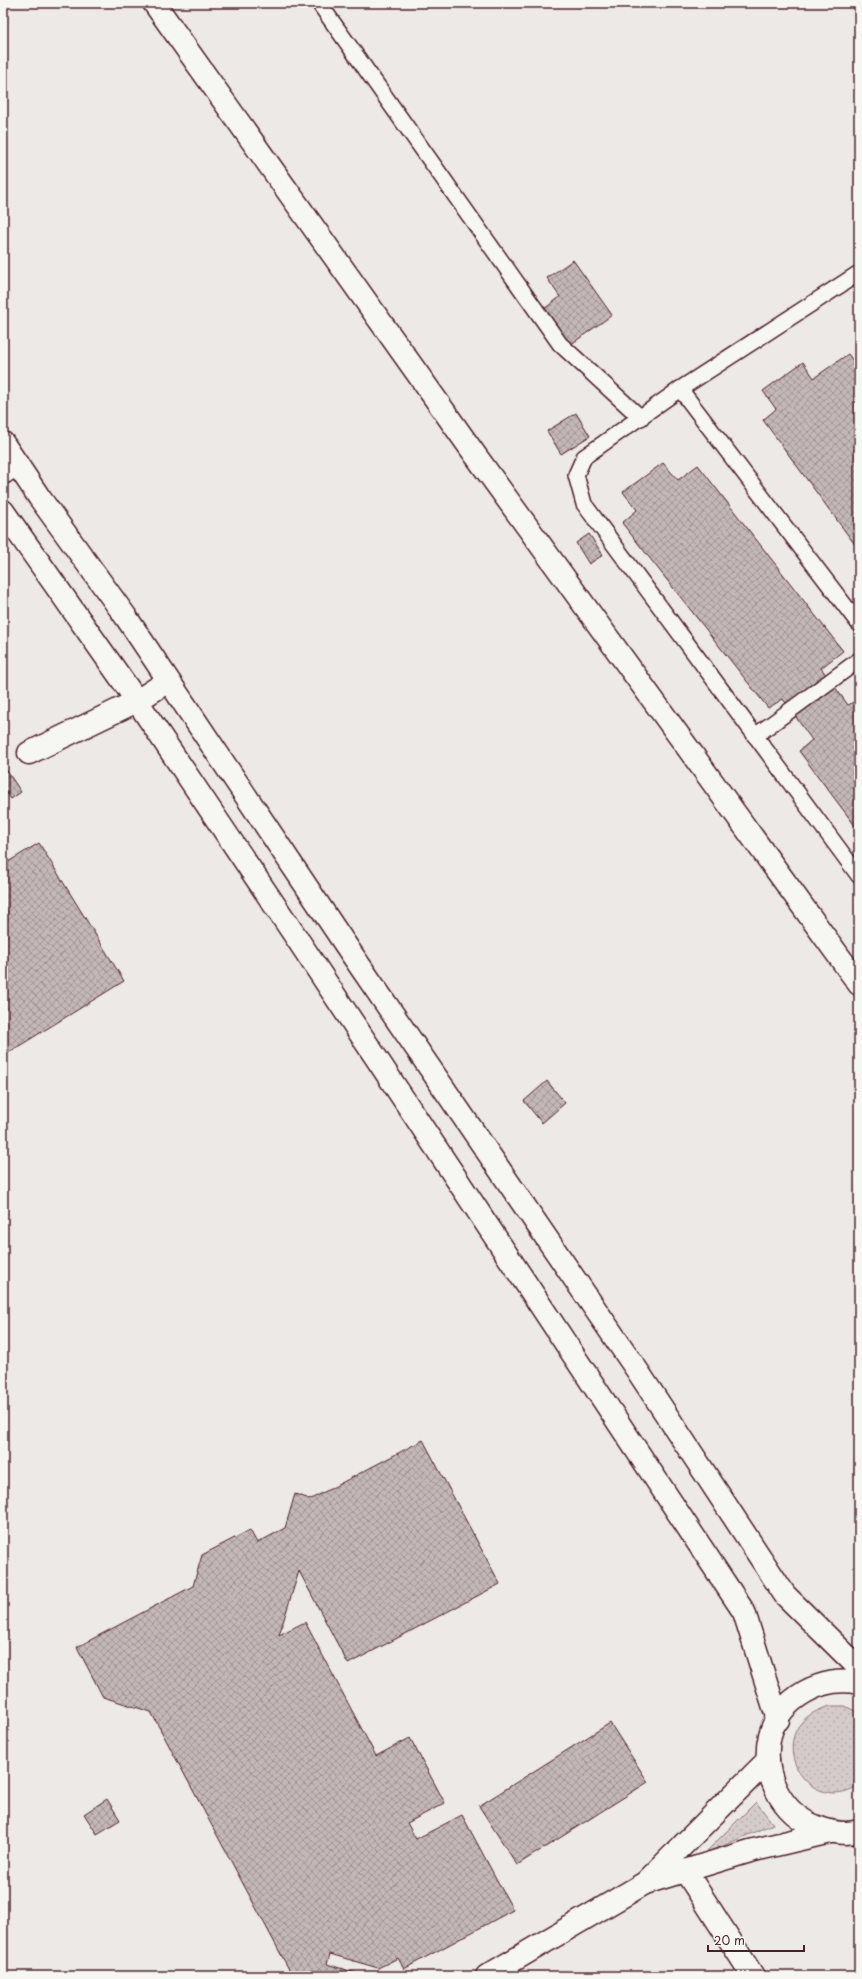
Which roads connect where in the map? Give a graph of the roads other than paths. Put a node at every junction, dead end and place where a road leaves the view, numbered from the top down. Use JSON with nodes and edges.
{"nodes":[{"id":1,"x":154,"y":3,"type":"edge"},
{"id":2,"x":319,"y":3,"type":"edge"},
{"id":3,"x":859,"y":273,"type":"edge"},
{"id":4,"x":680,"y":389,"type":"junction"},
{"id":5,"x":641,"y":418,"type":"junction"},
{"id":6,"x":3,"y":443,"type":"edge"},
{"id":7,"x":10,"y":468,"type":"edge"},
{"id":8,"x":3,"y":511,"type":"edge"},
{"id":9,"x":859,"y":624,"type":"edge"},
{"id":10,"x":859,"y":660,"type":"edge"},
{"id":11,"x":168,"y":680,"type":"junction"},
{"id":12,"x":137,"y":701,"type":"junction"},
{"id":13,"x":755,"y":736,"type":"junction"},
{"id":14,"x":30,"y":753,"type":"dead end"},
{"id":15,"x":859,"y":876,"type":"edge"},
{"id":16,"x":859,"y":984,"type":"edge"},
{"id":17,"x":859,"y":1668,"type":"edge"},
{"id":18,"x":859,"y":1683,"type":"edge"},
{"id":19,"x":778,"y":1720,"type":"junction"},
{"id":20,"x":768,"y":1760,"type":"junction"},
{"id":21,"x":859,"y":1831,"type":"edge"},
{"id":22,"x":830,"y":1832,"type":"junction"},
{"id":23,"x":686,"y":1872,"type":"junction"},
{"id":24,"x":645,"y":1883,"type":"junction"},
{"id":25,"x":487,"y":1976,"type":"edge"},
{"id":26,"x":753,"y":1976,"type":"edge"}],
"edges":[{"from":1,"to":16,"type":"main road"},
{"from":2,"to":5,"type":"lane"},
{"from":3,"to":4,"type":"lane"},
{"from":4,"to":5,"type":"lane"},
{"from":4,"to":9,"type":"lane"},
{"from":5,"to":13,"type":"lane"},
{"from":6,"to":7,"type":"main road"},
{"from":7,"to":11,"type":"main road"},
{"from":8,"to":12,"type":"main road"},
{"from":10,"to":13,"type":"lane"},
{"from":11,"to":12,"type":"main road"},
{"from":11,"to":17,"type":"main road"},
{"from":12,"to":14,"type":"main road"},
{"from":12,"to":19,"type":"main road"},
{"from":13,"to":15,"type":"lane"},
{"from":18,"to":19,"type":"main road"},
{"from":19,"to":20,"type":"main road"},
{"from":20,"to":22,"type":"main road"},
{"from":20,"to":24,"type":"main road"},
{"from":21,"to":22,"type":"main road"},
{"from":22,"to":23,"type":"main road"},
{"from":23,"to":24,"type":"main road"},
{"from":23,"to":26,"type":"main road"},
{"from":24,"to":25,"type":"main road"}]}
